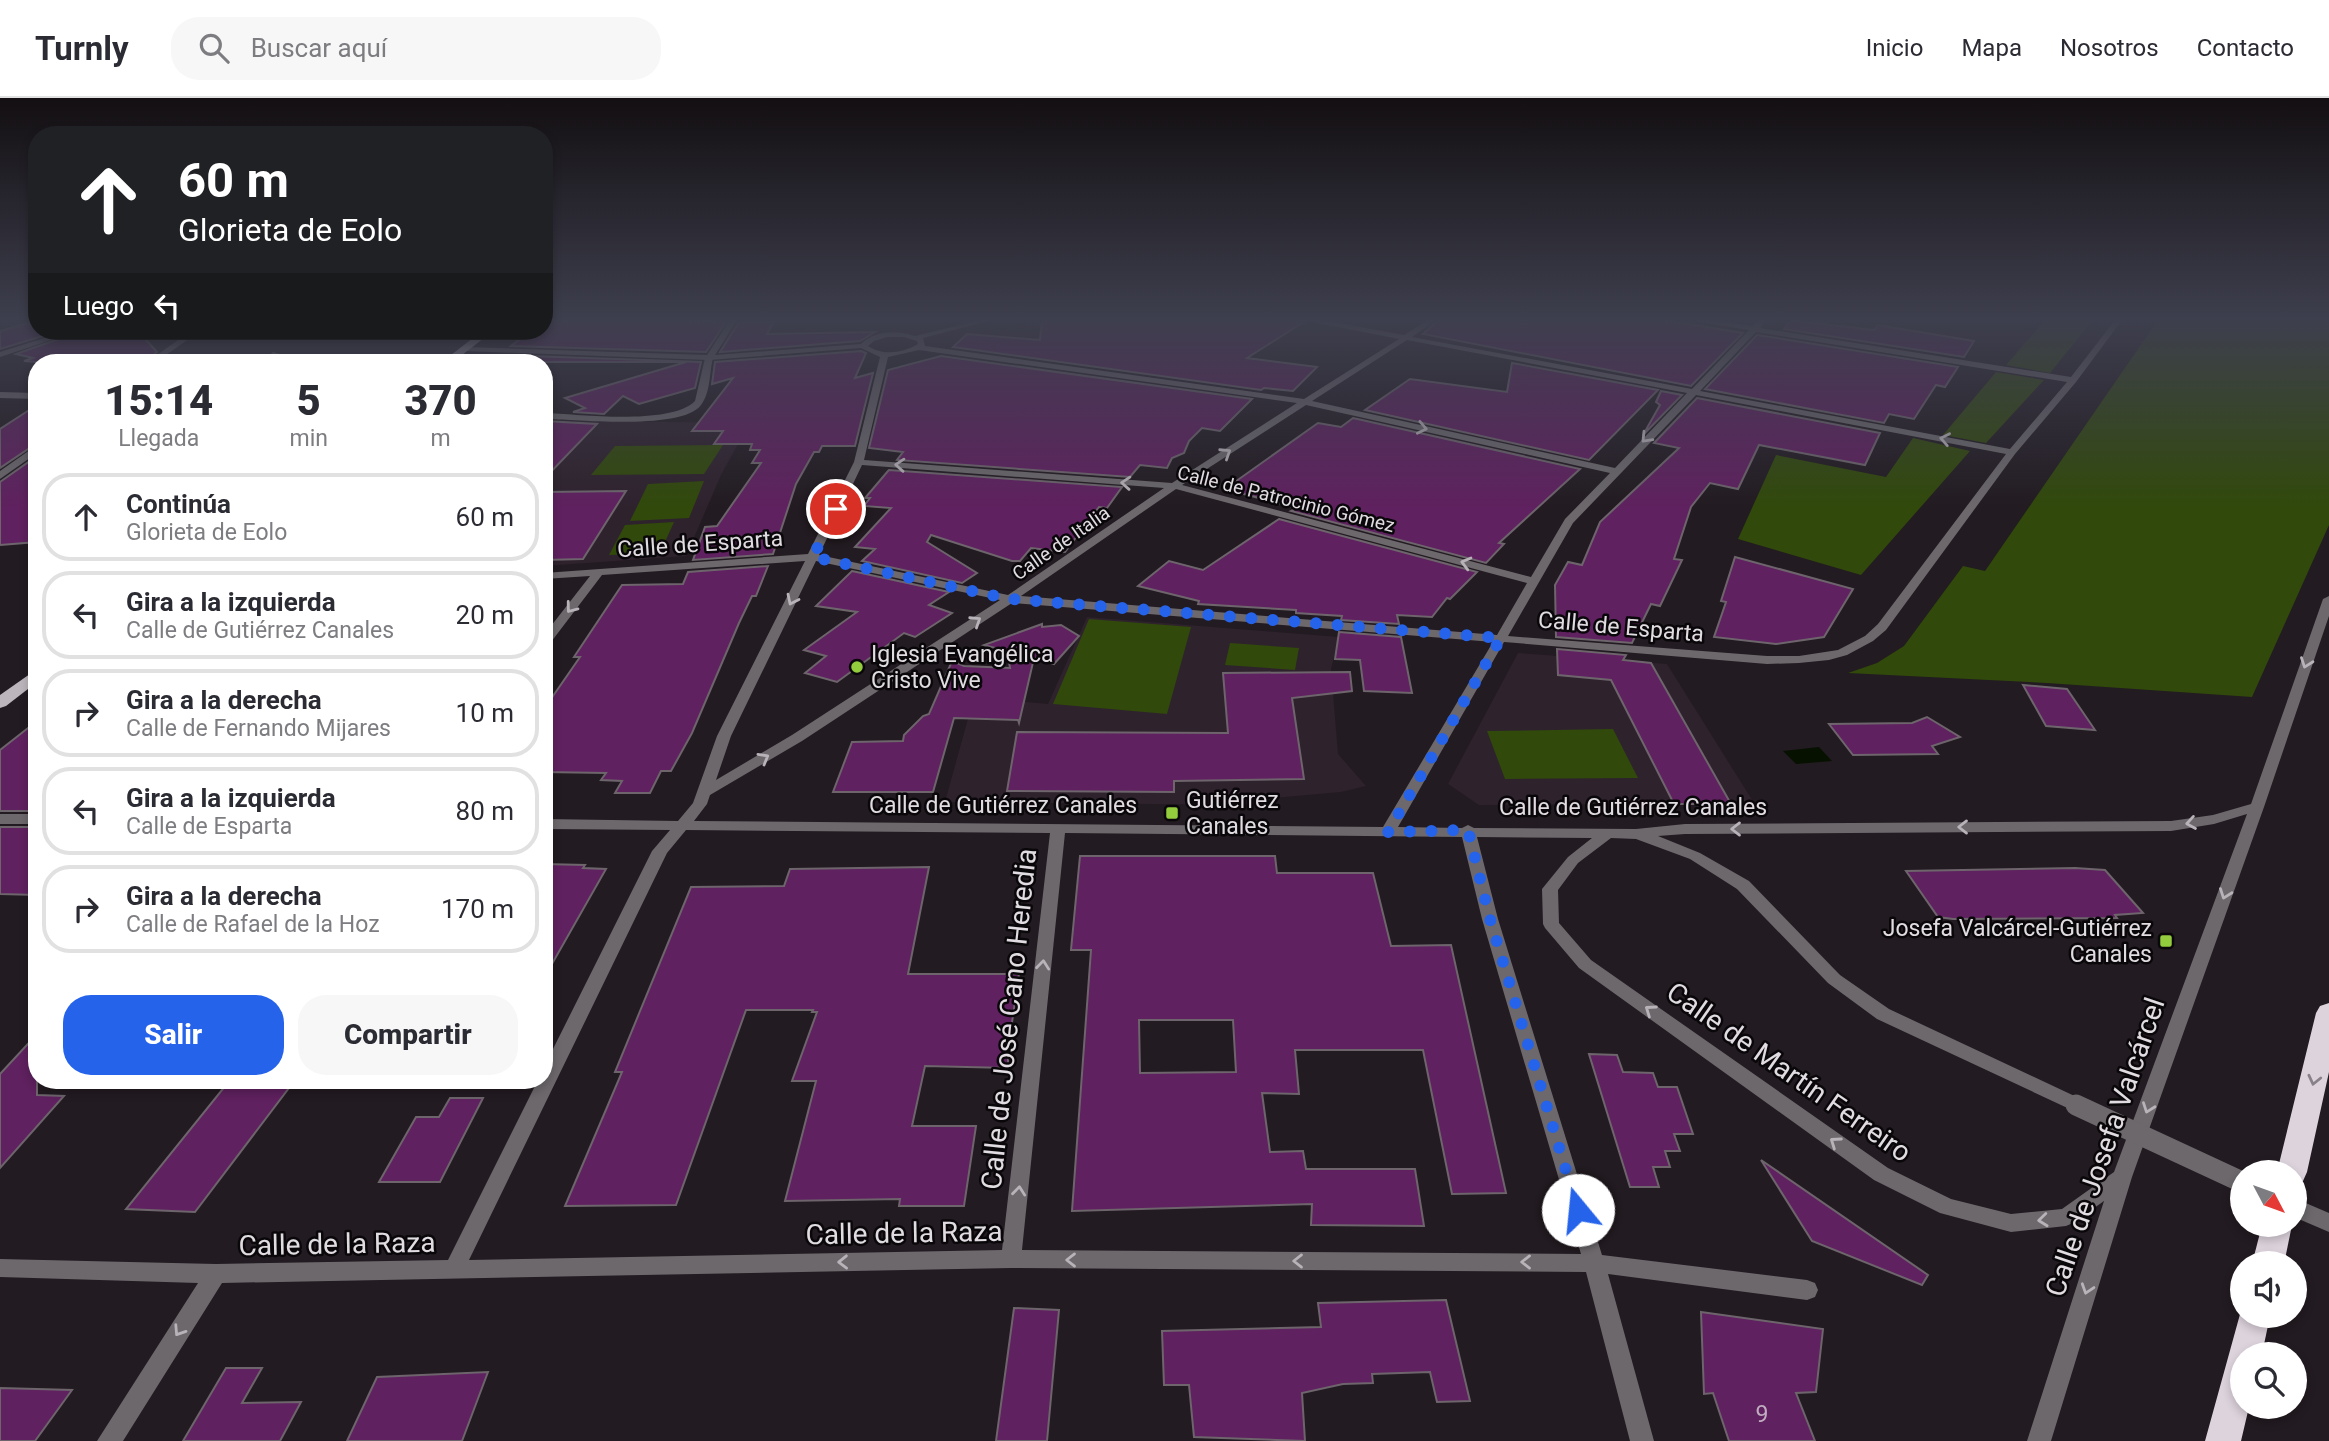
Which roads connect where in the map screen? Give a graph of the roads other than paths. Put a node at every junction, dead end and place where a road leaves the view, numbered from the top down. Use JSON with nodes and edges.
{"nodes":[{"id":1,"x":704,"y":383,"type":"edge"},
{"id":2,"x":877,"y":383,"type":"edge"},
{"id":3,"x":1167,"y":383,"type":"edge"},
{"id":4,"x":1335,"y":383,"type":"edge"},
{"id":5,"x":1646,"y":383,"type":"edge"},
{"id":6,"x":1699,"y":383,"type":"edge"},
{"id":7,"x":2071,"y":383,"type":"edge"},
{"id":8,"x":1691,"y":391,"type":"junction"},
{"id":9,"x":0,"y":395,"type":"edge"},
{"id":10,"x":28,"y":396,"type":"edge"},
{"id":11,"x":1305,"y":402,"type":"junction"},
{"id":12,"x":553,"y":416,"type":"edge"},
{"id":13,"x":2012,"y":452,"type":"junction"},
{"id":14,"x":28,"y":455,"type":"edge"},
{"id":15,"x":859,"y":462,"type":"junction"},
{"id":16,"x":1615,"y":471,"type":"junction"},
{"id":17,"x":0,"y":476,"type":"edge"},
{"id":18,"x":1174,"y":486,"type":"junction"},
{"id":19,"x":813,"y":557,"type":"junction"},
{"id":20,"x":598,"y":573,"type":"junction"},
{"id":21,"x":553,"y":576,"type":"edge"},
{"id":22,"x":1532,"y":581,"type":"junction"},
{"id":23,"x":1010,"y":599,"type":"junction"},
{"id":24,"x":2329,"y":599,"type":"edge"},
{"id":25,"x":553,"y":631,"type":"edge"},
{"id":26,"x":1501,"y":638,"type":"junction"},
{"id":27,"x":28,"y":681,"type":"edge"},
{"id":28,"x":0,"y":703,"type":"edge"},
{"id":29,"x":705,"y":792,"type":"junction"},
{"id":30,"x":2257,"y":807,"type":"junction"},
{"id":31,"x":0,"y":819,"type":"edge"},
{"id":32,"x":28,"y":819,"type":"edge"},
{"id":33,"x":553,"y":824,"type":"edge"},
{"id":34,"x":680,"y":827,"type":"junction"},
{"id":35,"x":1058,"y":827,"type":"junction"},
{"id":36,"x":1468,"y":830,"type":"junction"},
{"id":37,"x":1388,"y":832,"type":"junction"},
{"id":38,"x":1609,"y":832,"type":"junction"},
{"id":39,"x":1636,"y":834,"type":"junction"},
{"id":40,"x":2329,"y":1013,"type":"edge"},
{"id":41,"x":553,"y":1068,"type":"edge"},
{"id":42,"x":543,"y":1089,"type":"edge"},
{"id":43,"x":2295,"y":1160,"type":"edge"},
{"id":44,"x":2230,"y":1176,"type":"edge"},
{"id":45,"x":2122,"y":1177,"type":"junction"},
{"id":46,"x":2307,"y":1213,"type":"edge"},
{"id":47,"x":2329,"y":1223,"type":"edge"},
{"id":48,"x":1011,"y":1259,"type":"junction"},
{"id":49,"x":1594,"y":1263,"type":"junction"},
{"id":50,"x":0,"y":1268,"type":"edge"},
{"id":51,"x":454,"y":1269,"type":"junction"},
{"id":52,"x":216,"y":1274,"type":"junction"},
{"id":53,"x":1807,"y":1290,"type":"dead end"},
{"id":54,"x":2230,"y":1414,"type":"edge"},
{"id":55,"x":2039,"y":1440,"type":"edge"},
{"id":56,"x":109,"y":1441,"type":"edge"},
{"id":57,"x":1642,"y":1441,"type":"edge"},
{"id":58,"x":2223,"y":1441,"type":"edge"}],
"edges":[{"from":1,"to":12,"type":"street"},
{"from":2,"to":15,"type":"street"},
{"from":3,"to":11,"type":"street"},
{"from":4,"to":11,"type":"street","name":"Calle de Italia"},
{"from":5,"to":8,"type":"street"},
{"from":6,"to":8,"type":"street"},
{"from":7,"to":13,"type":"street","name":"Calle de Esparta"},
{"from":13,"to":8,"type":"street","one_way":true},
{"from":8,"to":16,"type":"street","one_way":true},
{"from":9,"to":10,"type":"street"},
{"from":11,"to":16,"type":"street","one_way":true},
{"from":18,"to":11,"type":"street","name":"Calle de Italia","one_way":true},
{"from":13,"to":26,"type":"street","name":"Calle de Esparta"},
{"from":14,"to":17,"type":"street"},
{"from":18,"to":15,"type":"street","name":"Calle de Patrocinio Gómez","one_way":true},
{"from":15,"to":19,"type":"street"},
{"from":16,"to":22,"type":"street"},
{"from":22,"to":18,"type":"street","name":"Calle de Patrocinio Gómez","one_way":true},
{"from":18,"to":23,"type":"street","name":"Calle de Italia"},
{"from":19,"to":20,"type":"street","name":"Calle de Esparta"},
{"from":19,"to":23,"type":"street","name":"Calle de Esparta"},
{"from":19,"to":29,"type":"street","one_way":true},
{"from":20,"to":21,"type":"street","name":"Calle de Esparta"},
{"from":20,"to":25,"type":"street","one_way":true},
{"from":22,"to":26,"type":"street"},
{"from":23,"to":26,"type":"street","name":"Calle de Esparta"},
{"from":29,"to":23,"type":"street","name":"Calle de Italia","one_way":true},
{"from":24,"to":30,"type":"street","name":"Calle de Josefa Valcárcel","one_way":true},
{"from":26,"to":37,"type":"street"},
{"from":27,"to":28,"type":"main road"},
{"from":29,"to":34,"type":"street"},
{"from":30,"to":39,"type":"street","name":"Calle de Gutiérrez Canales","one_way":true},
{"from":30,"to":45,"type":"street","name":"Calle de Josefa Valcárcel","one_way":true},
{"from":31,"to":32,"type":"street"},
{"from":33,"to":34,"type":"street","name":"Calle de Gutiérrez Canales"},
{"from":34,"to":35,"type":"street","name":"Calle de Gutiérrez Canales"},
{"from":34,"to":41,"type":"street"},
{"from":35,"to":37,"type":"street","name":"Calle de Gutiérrez Canales"},
{"from":48,"to":35,"type":"street","name":"Calle de José Cano Heredia","one_way":true},
{"from":36,"to":37,"type":"street","name":"Calle de Gutiérrez Canales"},
{"from":36,"to":38,"type":"street","name":"Calle de Gutiérrez Canales"},
{"from":36,"to":49,"type":"street"},
{"from":38,"to":39,"type":"street","name":"Calle de Gutiérrez Canales"},
{"from":45,"to":38,"type":"street","name":"Calle de Martín Ferreiro","one_way":true},
{"from":39,"to":44,"type":"street","bridge":true},
{"from":40,"to":43,"type":"highway","one_way":true},
{"from":42,"to":51,"type":"street"},
{"from":45,"to":55,"type":"street","name":"Calle de Josefa Valcárcel","one_way":true},
{"from":46,"to":47,"type":"street"},
{"from":49,"to":48,"type":"street","name":"Calle de la Raza","one_way":true},
{"from":48,"to":51,"type":"street","name":"Calle de la Raza","one_way":true},
{"from":49,"to":53,"type":"street","name":"Calle de la Raza"},
{"from":49,"to":57,"type":"street"},
{"from":50,"to":52,"type":"street","name":"Calle de la Raza"},
{"from":51,"to":52,"type":"street","name":"Calle de la Raza"},
{"from":52,"to":56,"type":"street","one_way":true},
{"from":54,"to":58,"type":"highway"}]}
